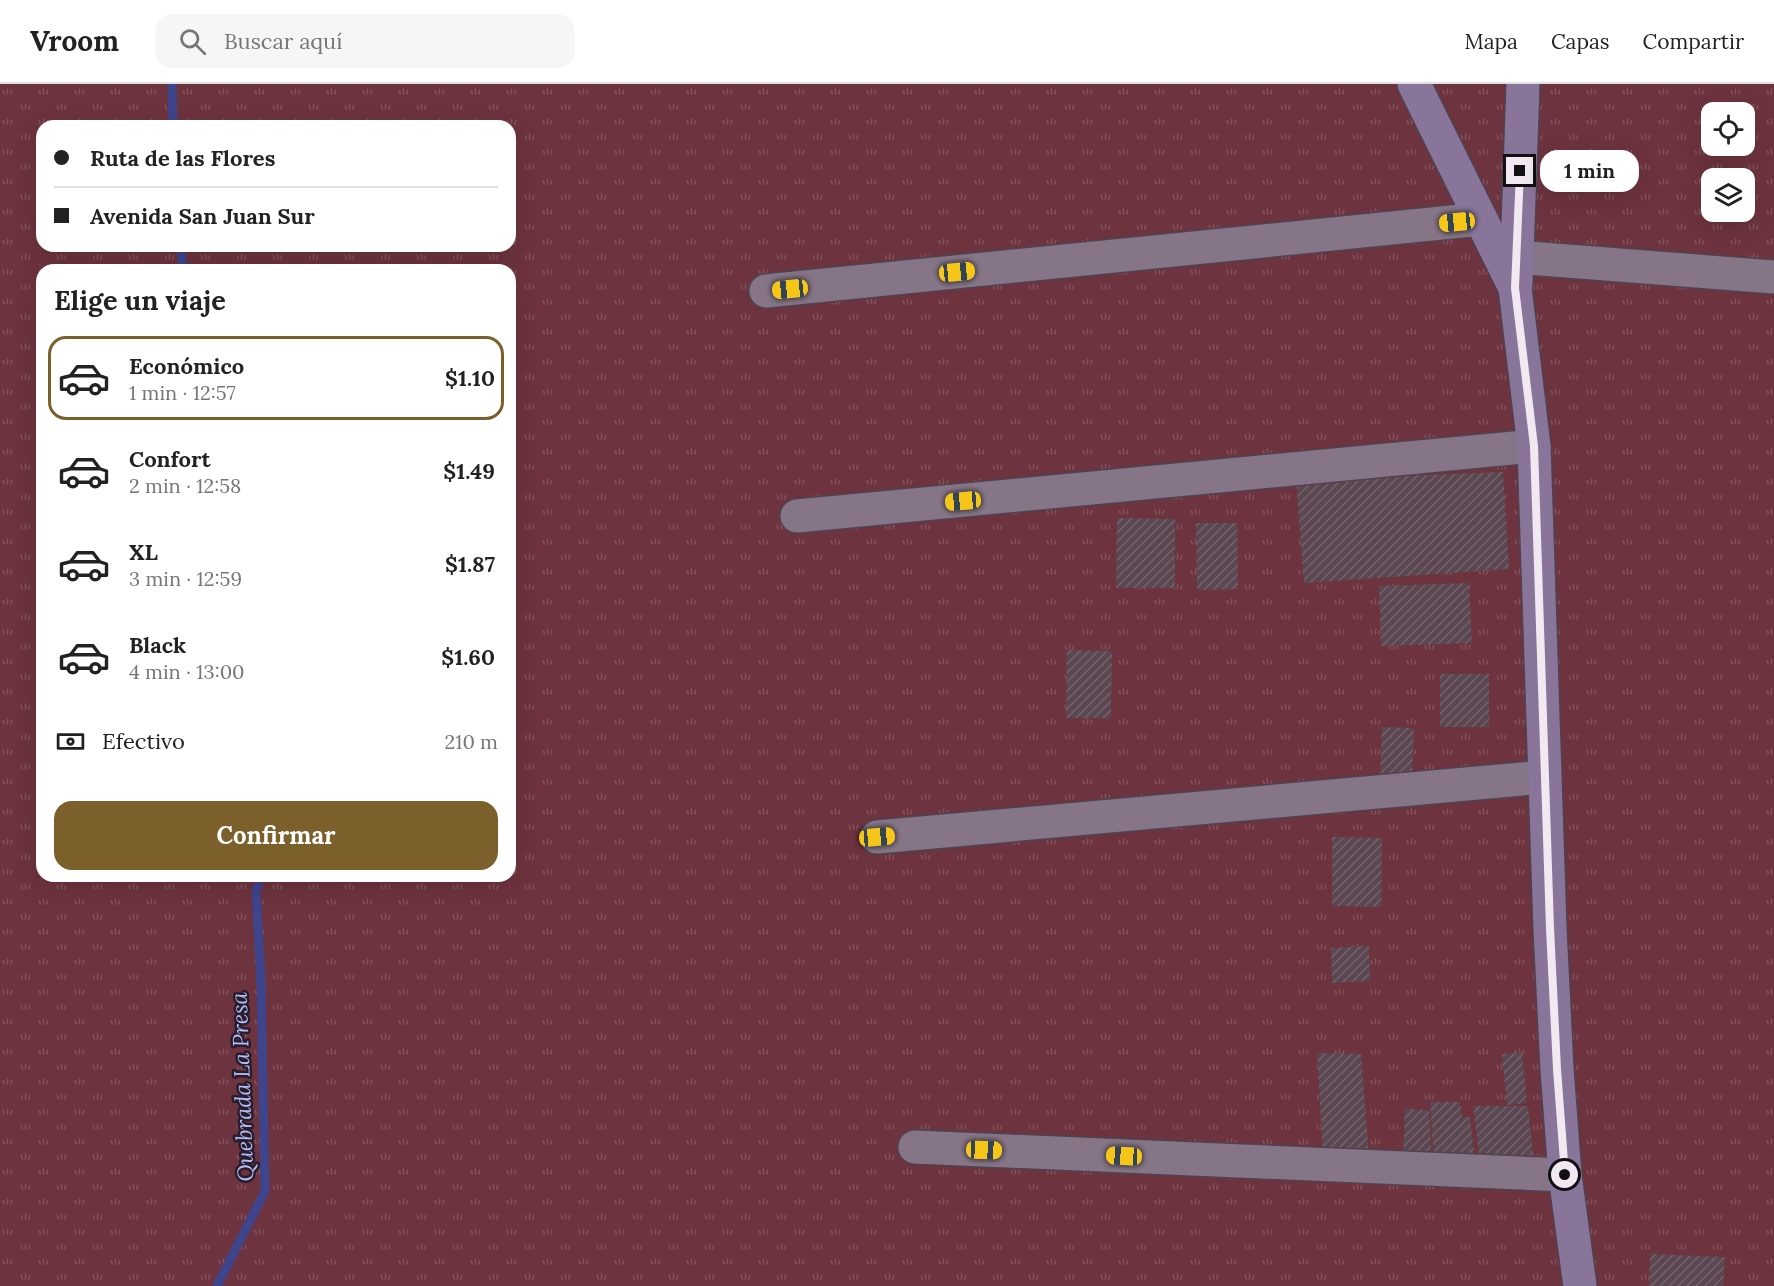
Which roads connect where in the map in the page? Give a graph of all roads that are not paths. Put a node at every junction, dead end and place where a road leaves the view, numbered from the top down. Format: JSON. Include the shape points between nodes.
{"nodes":[{"id":1,"x":1414,"y":84,"type":"edge"},
{"id":2,"x":1523,"y":84,"type":"edge"},
{"id":3,"x":1481,"y":219,"type":"junction"},
{"id":4,"x":1516,"y":273,"type":"junction"},
{"id":5,"x":1774,"y":277,"type":"edge"},
{"id":6,"x":766,"y":291,"type":"dead end"},
{"id":7,"x":1534,"y":446,"type":"junction"},
{"id":8,"x":797,"y":516,"type":"dead end"},
{"id":9,"x":1545,"y":777,"type":"junction"},
{"id":10,"x":877,"y":837,"type":"dead end"},
{"id":11,"x":915,"y":1147,"type":"dead end"},
{"id":12,"x":1565,"y":1175,"type":"junction"},
{"id":13,"x":1580,"y":1286,"type":"edge"}],
"edges":[{"from":1,"to":3,"type":"main road"},
{"from":2,"to":4,"type":"main road"},
{"from":3,"to":4,"type":"main road"},
{"from":3,"to":6,"type":"street"},
{"from":4,"to":5,"type":"street"},
{"from":4,"to":7,"type":"main road"},
{"from":7,"to":8,"type":"street"},
{"from":7,"to":9,"type":"main road"},
{"from":9,"to":10,"type":"street"},
{"from":9,"to":12,"type":"main road"},
{"from":11,"to":12,"type":"street"},
{"from":12,"to":13,"type":"main road"}]}
